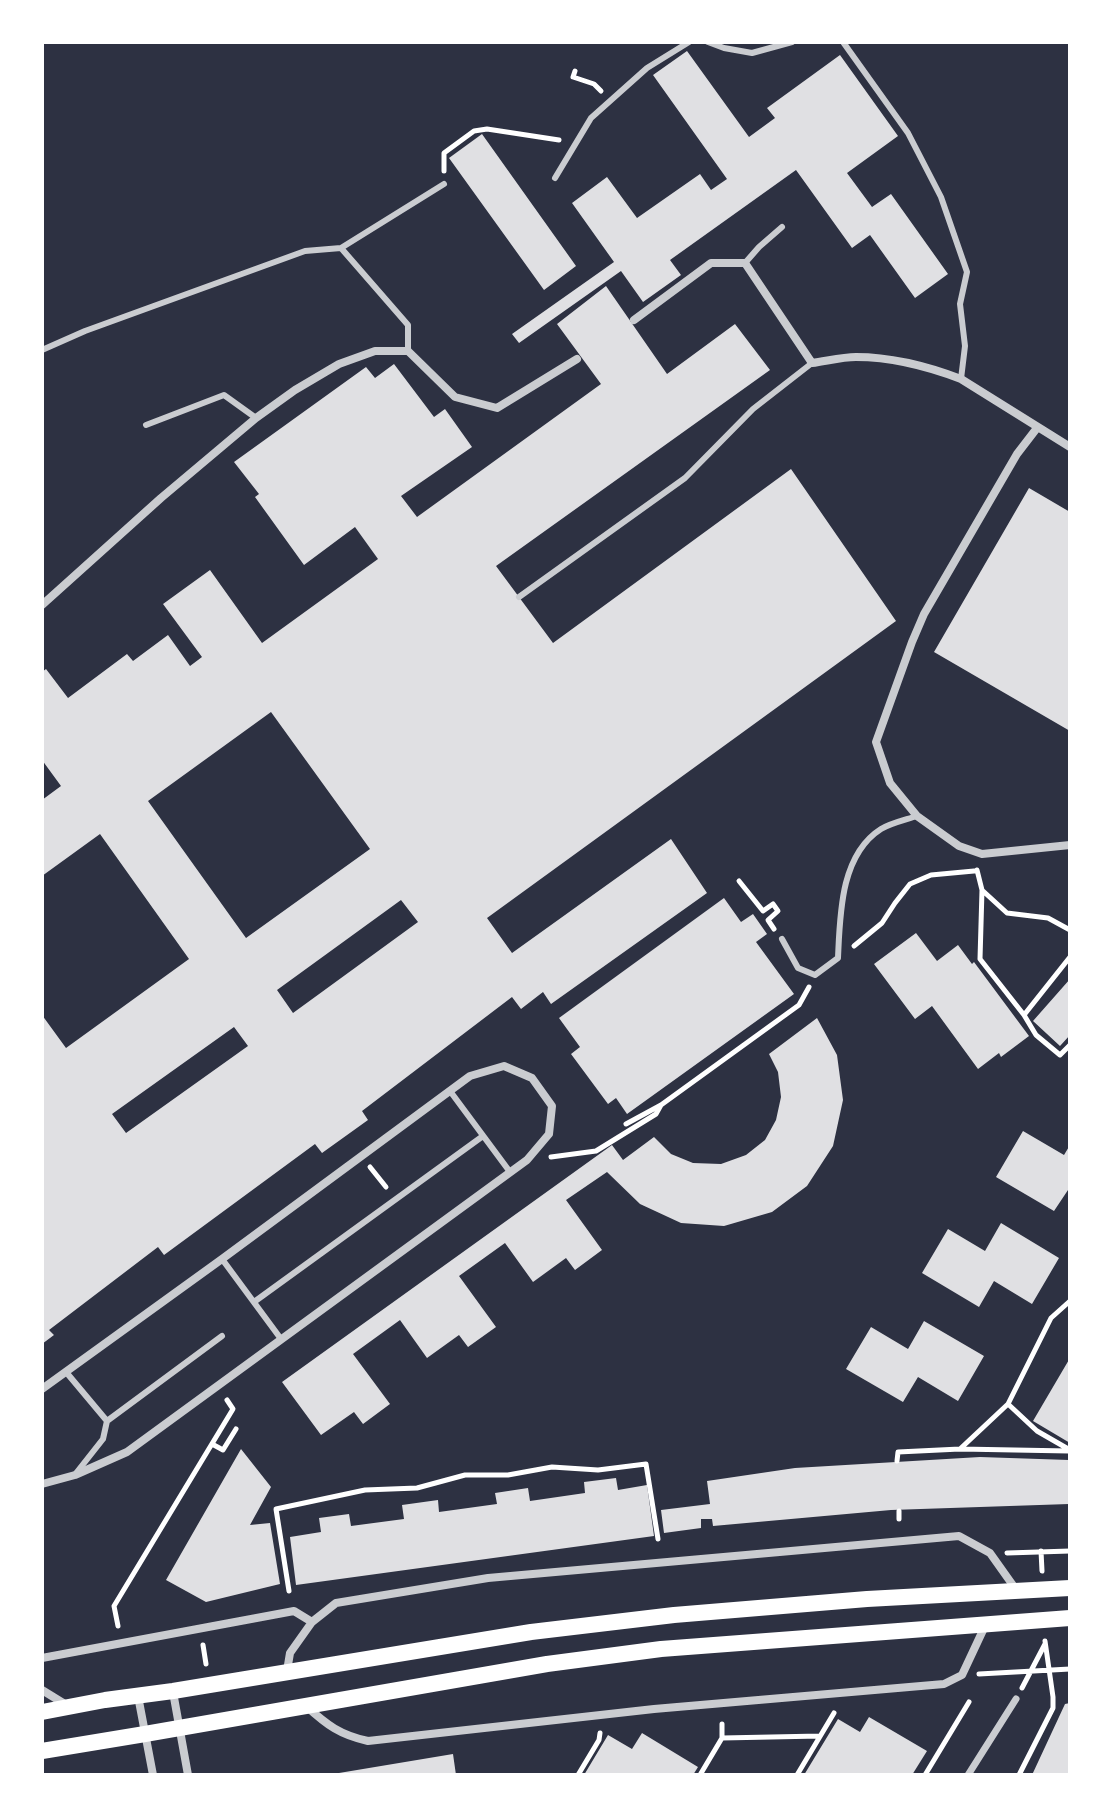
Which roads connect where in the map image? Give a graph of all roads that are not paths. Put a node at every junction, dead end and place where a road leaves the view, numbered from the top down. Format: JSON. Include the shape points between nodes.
{"nodes":[{"id":1,"x":689,"y":42,"type":"edge"},
{"id":2,"x":708,"y":42,"type":"edge"},
{"id":3,"x":792,"y":42,"type":"edge"},
{"id":4,"x":843,"y":42,"type":"edge"},
{"id":5,"x":555,"y":178,"type":"dead end"},
{"id":6,"x":444,"y":184,"type":"road end"},
{"id":7,"x":782,"y":227,"type":"dead end"},
{"id":8,"x":341,"y":248,"type":"junction"},
{"id":9,"x":745,"y":263,"type":"junction"},
{"id":10,"x":634,"y":320,"type":"dead end"},
{"id":11,"x":42,"y":350,"type":"edge"},
{"id":12,"x":408,"y":351,"type":"junction"},
{"id":13,"x":577,"y":359,"type":"dead end"},
{"id":14,"x":812,"y":363,"type":"junction"},
{"id":15,"x":961,"y":379,"type":"junction"},
{"id":16,"x":256,"y":418,"type":"junction"},
{"id":17,"x":146,"y":425,"type":"dead end"},
{"id":18,"x":1037,"y":428,"type":"junction"},
{"id":19,"x":1070,"y":447,"type":"edge"},
{"id":20,"x":519,"y":597,"type":"dead end"},
{"id":21,"x":42,"y":605,"type":"edge"},
{"id":22,"x":917,"y":816,"type":"junction"},
{"id":23,"x":1070,"y":845,"type":"edge"},
{"id":24,"x":782,"y":939,"type":"road end"},
{"id":25,"x":450,"y":1091,"type":"junction"},
{"id":26,"x":483,"y":1136,"type":"junction"},
{"id":27,"x":510,"y":1172,"type":"junction"},
{"id":28,"x":222,"y":1259,"type":"junction"},
{"id":29,"x":254,"y":1302,"type":"junction"},
{"id":30,"x":222,"y":1336,"type":"dead end"},
{"id":31,"x":281,"y":1339,"type":"junction"},
{"id":32,"x":66,"y":1372,"type":"junction"},
{"id":33,"x":42,"y":1389,"type":"edge"},
{"id":34,"x":107,"y":1421,"type":"junction"},
{"id":35,"x":75,"y":1475,"type":"junction"},
{"id":36,"x":42,"y":1484,"type":"edge"},
{"id":37,"x":1070,"y":1588,"type":"edge"},
{"id":38,"x":1017,"y":1592,"type":"junction"},
{"id":39,"x":1070,"y":1618,"type":"edge"},
{"id":40,"x":312,"y":1622,"type":"junction"},
{"id":41,"x":985,"y":1625,"type":"junction"},
{"id":42,"x":42,"y":1658,"type":"edge"},
{"id":43,"x":287,"y":1671,"type":"junction"},
{"id":44,"x":42,"y":1690,"type":"edge"},
{"id":45,"x":173,"y":1691,"type":"junction"},
{"id":46,"x":138,"y":1696,"type":"junction"},
{"id":47,"x":1016,"y":1699,"type":"road end"},
{"id":48,"x":306,"y":1705,"type":"junction"},
{"id":49,"x":69,"y":1707,"type":"junction"},
{"id":50,"x":42,"y":1712,"type":"edge"},
{"id":51,"x":180,"y":1728,"type":"junction"},
{"id":52,"x":145,"y":1734,"type":"junction"},
{"id":53,"x":43,"y":1752,"type":"edge"},
{"id":54,"x":153,"y":1775,"type":"edge"},
{"id":55,"x":188,"y":1775,"type":"edge"},
{"id":56,"x":968,"y":1775,"type":"edge"}],
"edges":[{"from":1,"to":5,"type":"lane","via":[[647,68],[591,118]]},
{"from":2,"to":3,"type":"lane","via":[[752,53]]},
{"from":4,"to":15,"type":"lane","via":[[908,133],[957,242],[967,272],[960,304],[965,346]]},
{"from":6,"to":8,"type":"lane"},
{"from":7,"to":9,"type":"lane"},
{"from":8,"to":11,"type":"lane","via":[[305,251]]},
{"from":8,"to":12,"type":"lane","via":[[408,325]]},
{"from":9,"to":10,"type":"street","via":[[711,263]]},
{"from":9,"to":14,"type":"street"},
{"from":12,"to":13,"type":"street","via":[[455,397],[497,408]]},
{"from":12,"to":16,"type":"street","via":[[375,351],[339,364]]},
{"from":14,"to":15,"type":"street","via":[[890,359]]},
{"from":14,"to":20,"type":"lane","via":[[753,409],[685,478]]},
{"from":15,"to":18,"type":"street"},
{"from":16,"to":17,"type":"lane","via":[[224,395]]},
{"from":16,"to":21,"type":"street"},
{"from":18,"to":19,"type":"street"},
{"from":18,"to":22,"type":"street","via":[[924,614],[876,742],[890,783]]},
{"from":22,"to":23,"type":"street","via":[[959,846],[982,854]]},
{"from":22,"to":24,"type":"lane","via":[[881,829],[864,845],[842,896],[838,958],[815,975],[798,968]]},
{"from":25,"to":26,"type":"lane"},
{"from":25,"to":27,"type":"street","via":[[470,1076],[504,1066],[532,1078],[552,1106],[549,1134]]},
{"from":25,"to":28,"type":"street"},
{"from":26,"to":27,"type":"lane"},
{"from":26,"to":29,"type":"lane"},
{"from":27,"to":31,"type":"street"},
{"from":28,"to":29,"type":"lane"},
{"from":28,"to":32,"type":"street"},
{"from":29,"to":31,"type":"lane"},
{"from":30,"to":34,"type":"lane"},
{"from":31,"to":35,"type":"street","via":[[127,1452]]},
{"from":32,"to":33,"type":"street"},
{"from":32,"to":34,"type":"lane"},
{"from":34,"to":35,"type":"lane","via":[[103,1439]]},
{"from":35,"to":36,"type":"street"},
{"from":37,"to":38,"type":"main road"},
{"from":38,"to":40,"type":"street","via":[[990,1553],[959,1536],[488,1578],[336,1603]]},
{"from":38,"to":43,"type":"main road","via":[[674,1615]]},
{"from":39,"to":41,"type":"main road"},
{"from":40,"to":42,"type":"street","via":[[294,1611]]},
{"from":40,"to":43,"type":"street","via":[[290,1653]]},
{"from":41,"to":48,"type":"main road","via":[[661,1649]]},
{"from":41,"to":48,"type":"street","via":[[962,1675],[944,1684],[368,1741],[327,1725]]},
{"from":43,"to":45,"type":"main road"},
{"from":44,"to":49,"type":"street"},
{"from":45,"to":46,"type":"main road"},
{"from":45,"to":51,"type":"street"},
{"from":46,"to":49,"type":"main road"},
{"from":46,"to":52,"type":"street"},
{"from":47,"to":56,"type":"street"},
{"from":48,"to":51,"type":"main road"},
{"from":49,"to":50,"type":"main road"},
{"from":51,"to":52,"type":"main road"},
{"from":51,"to":55,"type":"street"},
{"from":52,"to":53,"type":"main road"},
{"from":52,"to":54,"type":"street"}]}
